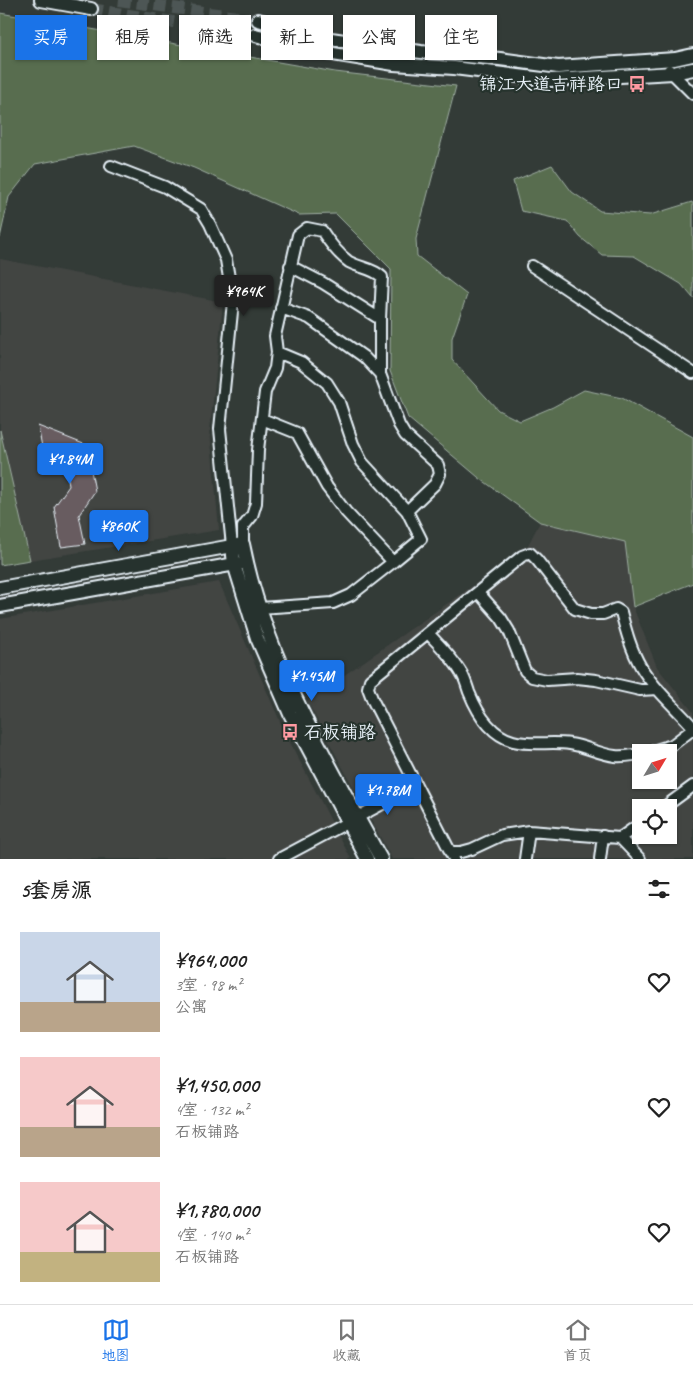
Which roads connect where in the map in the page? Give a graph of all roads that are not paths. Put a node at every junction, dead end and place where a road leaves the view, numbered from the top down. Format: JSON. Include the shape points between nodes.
{"nodes":[{"id":1,"x":41,"y":0,"type":"edge"},
{"id":2,"x":91,"y":9,"type":"tunnel mouth"},
{"id":3,"x":258,"y":20,"type":"tunnel mouth"},
{"id":4,"x":255,"y":35,"type":"tunnel mouth"},
{"id":5,"x":693,"y":55,"type":"edge"},
{"id":6,"x":659,"y":60,"type":"junction"},
{"id":7,"x":693,"y":69,"type":"edge"},
{"id":8,"x":673,"y":74,"type":"junction"},
{"id":9,"x":693,"y":94,"type":"edge"},
{"id":10,"x":111,"y":166,"type":"dead end"},
{"id":11,"x":290,"y":266,"type":"junction"},
{"id":12,"x":532,"y":266,"type":"dead end"},
{"id":13,"x":281,"y":308,"type":"junction"},
{"id":14,"x":380,"y":319,"type":"junction"},
{"id":15,"x":277,"y":352,"type":"junction"},
{"id":16,"x":693,"y":373,"type":"edge"},
{"id":17,"x":380,"y":374,"type":"junction"},
{"id":18,"x":262,"y":419,"type":"junction"},
{"id":19,"x":408,"y":511,"type":"junction"},
{"id":20,"x":238,"y":545,"type":"junction"},
{"id":21,"x":393,"y":562,"type":"junction"},
{"id":22,"x":247,"y":563,"type":"junction"},
{"id":23,"x":234,"y":564,"type":"junction"},
{"id":24,"x":0,"y":588,"type":"edge"},
{"id":25,"x":478,"y":592,"type":"junction"},
{"id":26,"x":0,"y":606,"type":"edge"},
{"id":27,"x":260,"y":608,"type":"junction"},
{"id":28,"x":428,"y":633,"type":"junction"},
{"id":29,"x":658,"y":689,"type":"junction"},
{"id":30,"x":693,"y":728,"type":"edge"},
{"id":31,"x":674,"y":744,"type":"edge"},
{"id":32,"x":632,"y":756,"type":"edge"},
{"id":33,"x":416,"y":786,"type":"junction"},
{"id":34,"x":693,"y":786,"type":"edge"},
{"id":35,"x":675,"y":799,"type":"edge"},
{"id":36,"x":353,"y":821,"type":"junction"},
{"id":37,"x":632,"y":829,"type":"edge"},
{"id":38,"x":529,"y":831,"type":"junction"},
{"id":39,"x":603,"y":836,"type":"junction"},
{"id":40,"x":620,"y":838,"type":"junction"},
{"id":41,"x":452,"y":856,"type":"edge"},
{"id":42,"x":280,"y":859,"type":"edge"},
{"id":43,"x":366,"y":859,"type":"edge"},
{"id":44,"x":380,"y":859,"type":"edge"},
{"id":45,"x":525,"y":859,"type":"edge"},
{"id":46,"x":600,"y":859,"type":"edge"},
{"id":47,"x":640,"y":859,"type":"edge"}],
"edges":[{"from":1,"to":2,"type":"main road"},
{"from":3,"to":6,"type":"main road","via":[[331,38],[558,67]]},
{"from":4,"to":8,"type":"main road","via":[[327,54],[551,80]]},
{"from":5,"to":6,"type":"main road"},
{"from":6,"to":8,"type":"street"},
{"from":7,"to":8,"type":"main road"},
{"from":8,"to":9,"type":"street"},
{"from":10,"to":20,"type":"street","via":[[165,187],[201,209],[226,260],[233,302],[220,429]]},
{"from":11,"to":13,"type":"street"},
{"from":11,"to":14,"type":"street"},
{"from":11,"to":14,"type":"street","via":[[298,235],[307,228],[322,231],[332,246],[350,262],[378,273],[382,278]]},
{"from":12,"to":16,"type":"street"},
{"from":13,"to":15,"type":"street","via":[[275,336]]},
{"from":13,"to":17,"type":"street","via":[[309,318],[364,357]]},
{"from":14,"to":17,"type":"street"},
{"from":15,"to":18,"type":"street","via":[[275,368],[265,392]]},
{"from":15,"to":19,"type":"street","via":[[301,362],[327,383],[339,402],[362,462]]},
{"from":17,"to":19,"type":"street","via":[[399,425],[405,435],[438,465],[440,474],[435,484]]},
{"from":18,"to":20,"type":"street","via":[[256,503]]},
{"from":18,"to":21,"type":"street","via":[[296,433],[327,487]]},
{"from":19,"to":21,"type":"street","via":[[421,539]]},
{"from":20,"to":22,"type":"main road"},
{"from":20,"to":23,"type":"main road"},
{"from":20,"to":24,"type":"main road"},
{"from":21,"to":27,"type":"street","via":[[351,595],[334,603]]},
{"from":22,"to":23,"type":"main road"},
{"from":22,"to":27,"type":"main road"},
{"from":23,"to":26,"type":"main road"},
{"from":23,"to":36,"type":"main road","via":[[257,638],[290,714]]},
{"from":25,"to":28,"type":"street"},
{"from":25,"to":29,"type":"street","via":[[502,618],[524,670],[532,677],[547,680],[577,678],[640,690]]},
{"from":25,"to":29,"type":"street","via":[[530,553],[575,609],[591,614],[603,614],[616,608],[620,612],[641,668]]},
{"from":27,"to":36,"type":"main road","via":[[300,709]]},
{"from":28,"to":32,"type":"street","via":[[452,658],[487,724],[502,736],[535,744],[558,742],[576,745],[612,756]]},
{"from":28,"to":33,"type":"street","via":[[370,680],[368,688]]},
{"from":29,"to":30,"type":"street"},
{"from":30,"to":31,"type":"street"},
{"from":33,"to":36,"type":"street"},
{"from":33,"to":41,"type":"street"},
{"from":34,"to":35,"type":"street"},
{"from":36,"to":42,"type":"street"},
{"from":36,"to":43,"type":"main road"},
{"from":36,"to":44,"type":"main road"},
{"from":37,"to":40,"type":"street"},
{"from":38,"to":39,"type":"street"},
{"from":38,"to":41,"type":"street","via":[[502,835]]},
{"from":38,"to":45,"type":"street"},
{"from":39,"to":40,"type":"street"},
{"from":39,"to":46,"type":"street"},
{"from":40,"to":47,"type":"street"}]}
